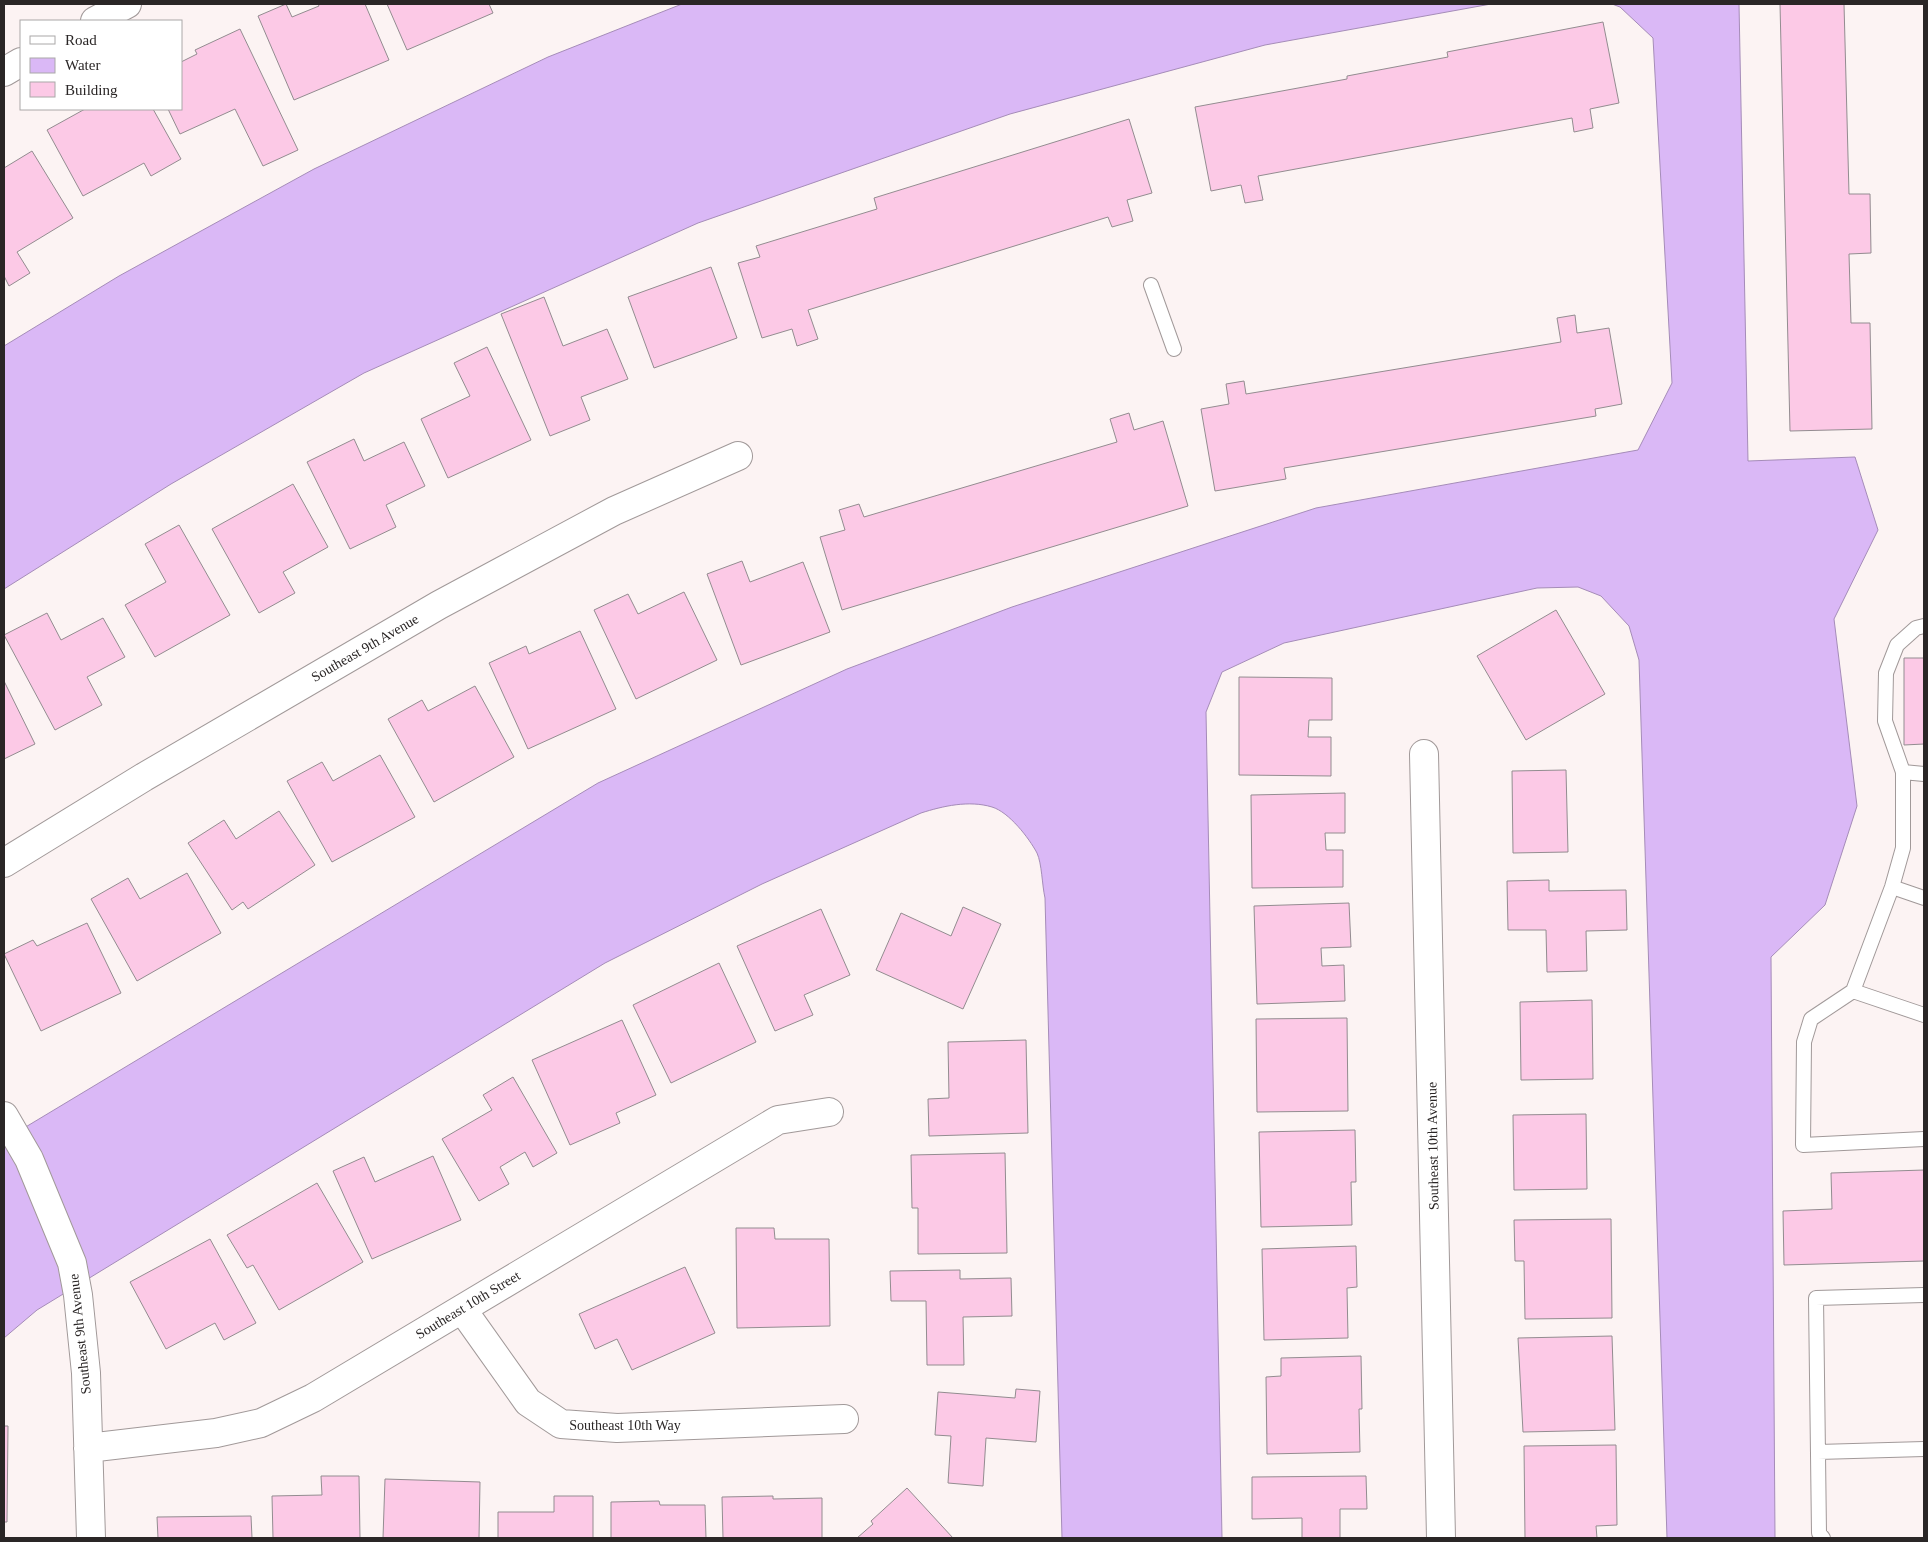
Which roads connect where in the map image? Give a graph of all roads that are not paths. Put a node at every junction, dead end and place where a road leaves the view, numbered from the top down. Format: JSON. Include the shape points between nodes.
{"nodes":[{"id":1,"x":127,"y":4,"type":"edge"},
{"id":2,"x":97,"y":20,"type":"edge"},
{"id":3,"x":20,"y":63,"type":"edge"},
{"id":4,"x":4,"y":72,"type":"edge"},
{"id":5,"x":1151,"y":285,"type":"dead end"},
{"id":6,"x":1174,"y":349,"type":"dead end"},
{"id":7,"x":738,"y":456,"type":"dead end"},
{"id":8,"x":1924,"y":626,"type":"edge"},
{"id":9,"x":1424,"y":754,"type":"dead end"},
{"id":10,"x":1903,"y":772,"type":"junction"},
{"id":11,"x":1924,"y":774,"type":"edge"},
{"id":12,"x":4,"y":863,"type":"edge"},
{"id":13,"x":1892,"y":888,"type":"junction"},
{"id":14,"x":1924,"y":898,"type":"edge"},
{"id":15,"x":1853,"y":991,"type":"junction"},
{"id":16,"x":1924,"y":1015,"type":"edge"},
{"id":17,"x":829,"y":1112,"type":"dead end"},
{"id":18,"x":6,"y":1120,"type":"edge"},
{"id":19,"x":1924,"y":1139,"type":"edge"},
{"id":20,"x":1924,"y":1295,"type":"edge"},
{"id":21,"x":462,"y":1309,"type":"junction"},
{"id":22,"x":844,"y":1419,"type":"dead end"},
{"id":23,"x":88,"y":1448,"type":"junction"},
{"id":24,"x":1924,"y":1449,"type":"edge"},
{"id":25,"x":1818,"y":1452,"type":"junction"},
{"id":26,"x":91,"y":1538,"type":"edge"},
{"id":27,"x":1441,"y":1538,"type":"edge"},
{"id":28,"x":1823,"y":1538,"type":"edge"}],
"edges":[{"from":1,"to":2,"type":"street"},
{"from":3,"to":4,"type":"street"},
{"from":5,"to":6,"type":"lane"},
{"from":7,"to":12,"type":"street","name":"Southeast 9th Avenue","via":[[614,511],[439,604]]},
{"from":8,"to":10,"type":"lane","via":[[1916,628],[1897,644],[1886,673],[1885,721]]},
{"from":9,"to":27,"type":"street","name":"Southeast 10th Avenue"},
{"from":10,"to":11,"type":"lane"},
{"from":10,"to":13,"type":"lane","via":[[1903,848]]},
{"from":13,"to":14,"type":"lane"},
{"from":13,"to":15,"type":"lane"},
{"from":15,"to":16,"type":"lane"},
{"from":15,"to":19,"type":"lane","via":[[1811,1019],[1804,1042],[1803,1145]]},
{"from":17,"to":21,"type":"street","name":"Southeast 10th Street","via":[[778,1120]]},
{"from":18,"to":23,"type":"street","name":"Southeast 9th Avenue","via":[[29,1159],[72,1263],[86,1373]]},
{"from":20,"to":25,"type":"lane","via":[[1816,1298]]},
{"from":21,"to":22,"type":"street","name":"Southeast 10th Way","via":[[528,1402],[561,1424],[618,1428]]},
{"from":21,"to":23,"type":"street","name":"Southeast 10th Street","via":[[313,1398],[261,1423],[216,1433]]},
{"from":23,"to":26,"type":"street","name":"Southeast 9th Avenue"},
{"from":24,"to":25,"type":"lane"},
{"from":25,"to":28,"type":"lane","via":[[1819,1533]]}]}
